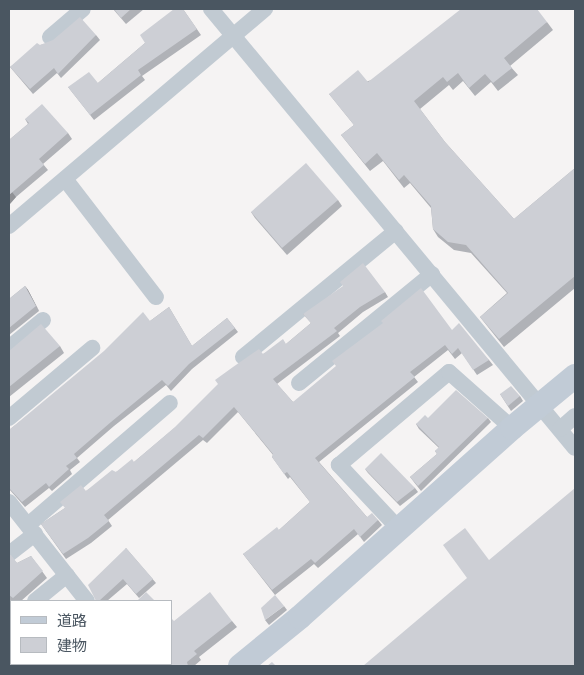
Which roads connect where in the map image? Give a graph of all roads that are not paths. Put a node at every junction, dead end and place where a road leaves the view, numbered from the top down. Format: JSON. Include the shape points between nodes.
{"nodes":[{"id":1,"x":83,"y":9,"type":"edge"},
{"id":2,"x":210,"y":9,"type":"edge"},
{"id":3,"x":265,"y":9,"type":"edge"},
{"id":4,"x":234,"y":36,"type":"junction"},
{"id":5,"x":50,"y":37,"type":"dead end"},
{"id":6,"x":65,"y":178,"type":"junction"},
{"id":7,"x":9,"y":226,"type":"edge"},
{"id":8,"x":396,"y":231,"type":"junction"},
{"id":9,"x":432,"y":274,"type":"junction"},
{"id":10,"x":156,"y":296,"type":"dead end"},
{"id":11,"x":43,"y":320,"type":"dead end"},
{"id":12,"x":9,"y":348,"type":"edge"},
{"id":13,"x":92,"y":348,"type":"dead end"},
{"id":14,"x":243,"y":357,"type":"dead end"},
{"id":15,"x":575,"y":376,"type":"edge"},
{"id":16,"x":299,"y":383,"type":"dead end"},
{"id":17,"x":170,"y":403,"type":"dead end"},
{"id":18,"x":540,"y":405,"type":"junction"},
{"id":19,"x":575,"y":416,"type":"edge"},
{"id":20,"x":9,"y":418,"type":"edge"},
{"id":21,"x":512,"y":428,"type":"junction"},
{"id":22,"x":560,"y":429,"type":"junction"},
{"id":23,"x":575,"y":448,"type":"edge"},
{"id":24,"x":9,"y":502,"type":"edge"},
{"id":25,"x":399,"y":529,"type":"junction"},
{"id":26,"x":31,"y":530,"type":"junction"},
{"id":27,"x":9,"y":554,"type":"edge"},
{"id":28,"x":66,"y":575,"type":"junction"},
{"id":29,"x":36,"y":600,"type":"edge"},
{"id":30,"x":86,"y":600,"type":"edge"},
{"id":31,"x":240,"y":666,"type":"edge"}],
"edges":[{"from":1,"to":5,"type":"street"},
{"from":2,"to":4,"type":"street"},
{"from":3,"to":4,"type":"street"},
{"from":4,"to":6,"type":"street"},
{"from":4,"to":8,"type":"street"},
{"from":6,"to":7,"type":"street"},
{"from":6,"to":10,"type":"street"},
{"from":8,"to":9,"type":"street"},
{"from":8,"to":14,"type":"street"},
{"from":9,"to":16,"type":"street"},
{"from":9,"to":18,"type":"street"},
{"from":11,"to":12,"type":"street"},
{"from":13,"to":20,"type":"street"},
{"from":15,"to":18,"type":"street"},
{"from":17,"to":26,"type":"street"},
{"from":18,"to":21,"type":"street"},
{"from":18,"to":22,"type":"street"},
{"from":19,"to":22,"type":"street"},
{"from":21,"to":25,"type":"street"},
{"from":21,"to":25,"type":"street","via":[[449,372],[339,465]]},
{"from":22,"to":23,"type":"street"},
{"from":24,"to":26,"type":"street"},
{"from":25,"to":31,"type":"street","via":[[300,618]]},
{"from":26,"to":27,"type":"street"},
{"from":26,"to":28,"type":"street"},
{"from":28,"to":29,"type":"street"},
{"from":28,"to":30,"type":"street"}]}
